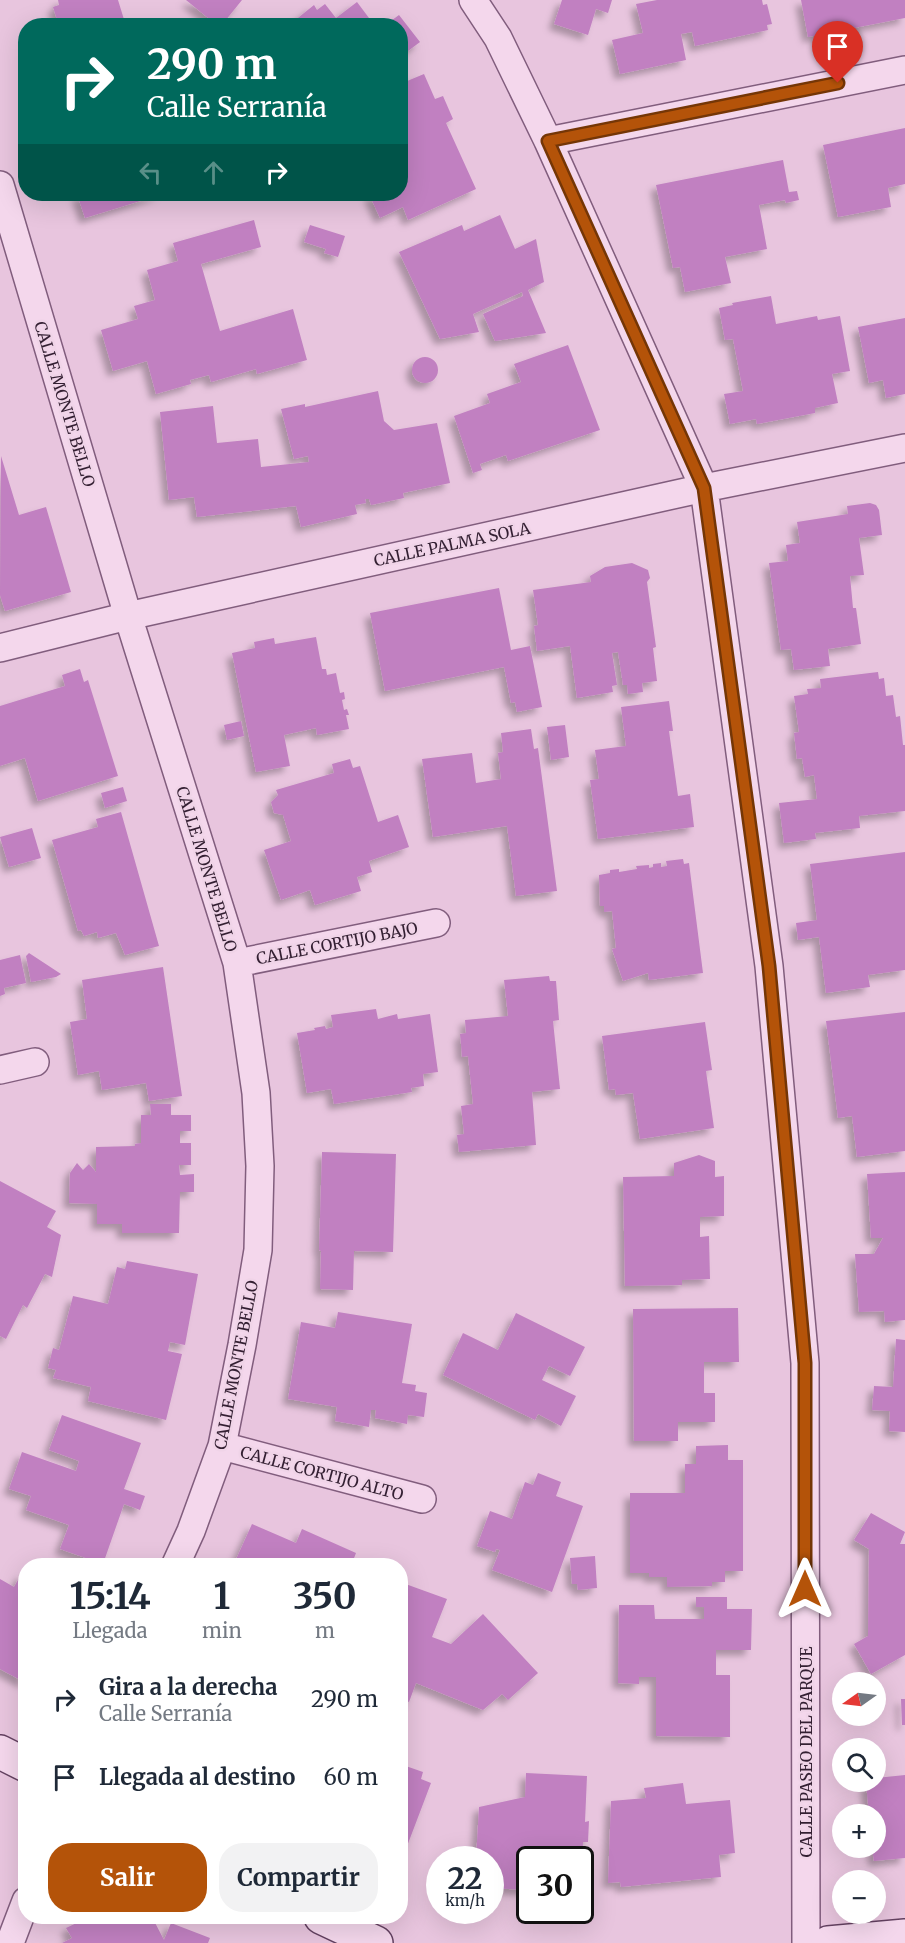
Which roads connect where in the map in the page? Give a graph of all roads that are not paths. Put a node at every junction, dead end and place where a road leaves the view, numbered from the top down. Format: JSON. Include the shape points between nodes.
{"nodes":[{"id":1,"x":473,"y":0,"type":"edge"},
{"id":2,"x":905,"y":70,"type":"edge"},
{"id":3,"x":548,"y":141,"type":"junction"},
{"id":4,"x":0,"y":185,"type":"edge"},
{"id":5,"x":905,"y":448,"type":"edge"},
{"id":6,"x":704,"y":488,"type":"junction"},
{"id":7,"x":128,"y":616,"type":"junction"},
{"id":8,"x":0,"y":648,"type":"edge"},
{"id":9,"x":436,"y":923,"type":"dead end"},
{"id":10,"x":237,"y":963,"type":"junction"},
{"id":11,"x":35,"y":1062,"type":"dead end"},
{"id":12,"x":0,"y":1070,"type":"edge"},
{"id":13,"x":222,"y":1446,"type":"junction"},
{"id":14,"x":423,"y":1499,"type":"dead end"},
{"id":15,"x":179,"y":1558,"type":"edge"},
{"id":16,"x":0,"y":1752,"type":"edge"},
{"id":17,"x":18,"y":1761,"type":"edge"},
{"id":18,"x":18,"y":1922,"type":"edge"},
{"id":19,"x":336,"y":1924,"type":"edge"},
{"id":20,"x":905,"y":1936,"type":"edge"},
{"id":21,"x":10,"y":1943,"type":"edge"},
{"id":22,"x":376,"y":1943,"type":"edge"},
{"id":23,"x":806,"y":1943,"type":"edge"},
{"id":24,"x":828,"y":1943,"type":"edge"}],
"edges":[{"from":1,"to":3,"type":"street","name":"CALLE PASEO DEL PARQUE","via":[[498,38]]},
{"from":2,"to":3,"type":"street"},
{"from":3,"to":6,"type":"street","name":"CALLE PASEO DEL PARQUE"},
{"from":4,"to":7,"type":"street","name":"CALLE MONTE BELLO"},
{"from":5,"to":6,"type":"street","name":"CALLE PALMA SOLA"},
{"from":6,"to":7,"type":"street","name":"CALLE PALMA SOLA"},
{"from":6,"to":23,"type":"street","name":"CALLE PASEO DEL PARQUE","via":[[769,966],[805,1363]]},
{"from":7,"to":8,"type":"street","name":"CALLE PALMA SOLA"},
{"from":7,"to":10,"type":"street","name":"CALLE MONTE BELLO"},
{"from":9,"to":10,"type":"street","name":"CALLE CORTIJO BAJO"},
{"from":10,"to":13,"type":"street","name":"CALLE MONTE BELLO","via":[[256,1093],[259,1226]]},
{"from":11,"to":12,"type":"street"},
{"from":13,"to":14,"type":"street","name":"CALLE CORTIJO ALTO"},
{"from":13,"to":15,"type":"street","name":"CALLE MONTE BELLO"},
{"from":16,"to":17,"type":"street"},
{"from":18,"to":21,"type":"street"},
{"from":19,"to":22,"type":"street"},
{"from":20,"to":24,"type":"street"}]}
